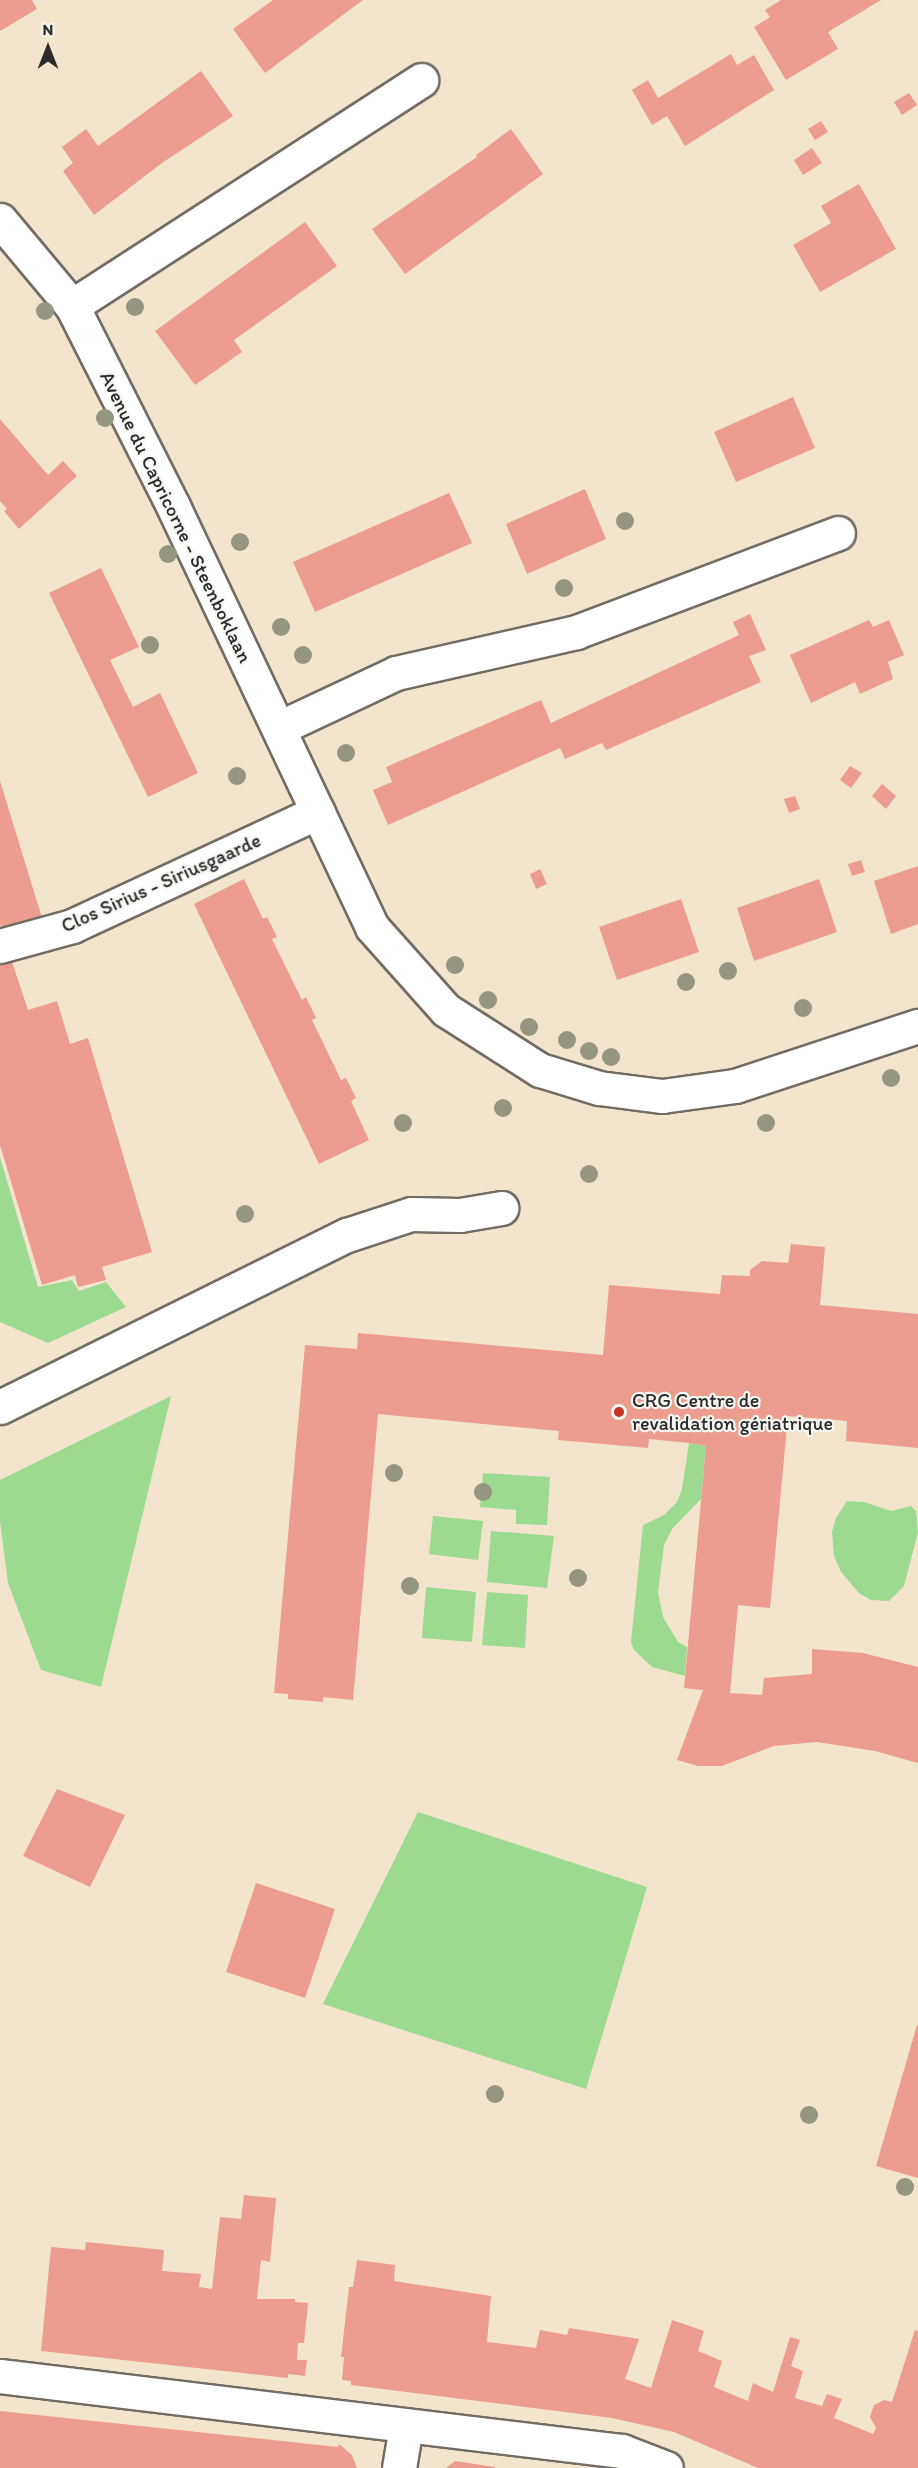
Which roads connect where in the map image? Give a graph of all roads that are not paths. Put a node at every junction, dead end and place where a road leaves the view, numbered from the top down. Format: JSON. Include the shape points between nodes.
{"nodes":[{"id":1,"x":421,"y":80,"type":"dead end"},
{"id":2,"x":0,"y":220,"type":"edge"},
{"id":3,"x":72,"y":306,"type":"junction"},
{"id":4,"x":838,"y":533,"type":"dead end"},
{"id":5,"x":279,"y":728,"type":"junction"},
{"id":6,"x":318,"y":812,"type":"junction"},
{"id":7,"x":0,"y":946,"type":"edge"},
{"id":8,"x":918,"y":1026,"type":"edge"},
{"id":9,"x":501,"y":1208,"type":"dead end"},
{"id":10,"x":0,"y":1407,"type":"edge"},
{"id":11,"x":0,"y":2376,"type":"edge"},
{"id":12,"x":406,"y":2426,"type":"junction"},
{"id":13,"x":399,"y":2468,"type":"edge"},
{"id":14,"x":666,"y":2468,"type":"edge"}],
"edges":[{"from":1,"to":3,"type":"street"},
{"from":2,"to":3,"type":"street","name":"Avenue du Capricorne - Steenboklaan"},
{"from":3,"to":5,"type":"street","name":"Avenue du Capricorne - Steenboklaan","via":[[174,506]]},
{"from":4,"to":5,"type":"street","via":[[576,632],[396,673]]},
{"from":5,"to":6,"type":"street","name":"Avenue du Capricorne - Steenboklaan"},
{"from":6,"to":7,"type":"street","name":"Clos Sirius - Siriusgaarde","via":[[72,926]]},
{"from":6,"to":8,"type":"street","name":"Avenue du Capricorne - Steenboklaan","via":[[372,927],[446,1010],[540,1071],[599,1088],[662,1096],[735,1086]]},
{"from":9,"to":10,"type":"street","via":[[460,1215],[411,1214],[347,1235]]},
{"from":11,"to":12,"type":"street"},
{"from":12,"to":13,"type":"street"},
{"from":12,"to":14,"type":"street","via":[[622,2451]]}]}
